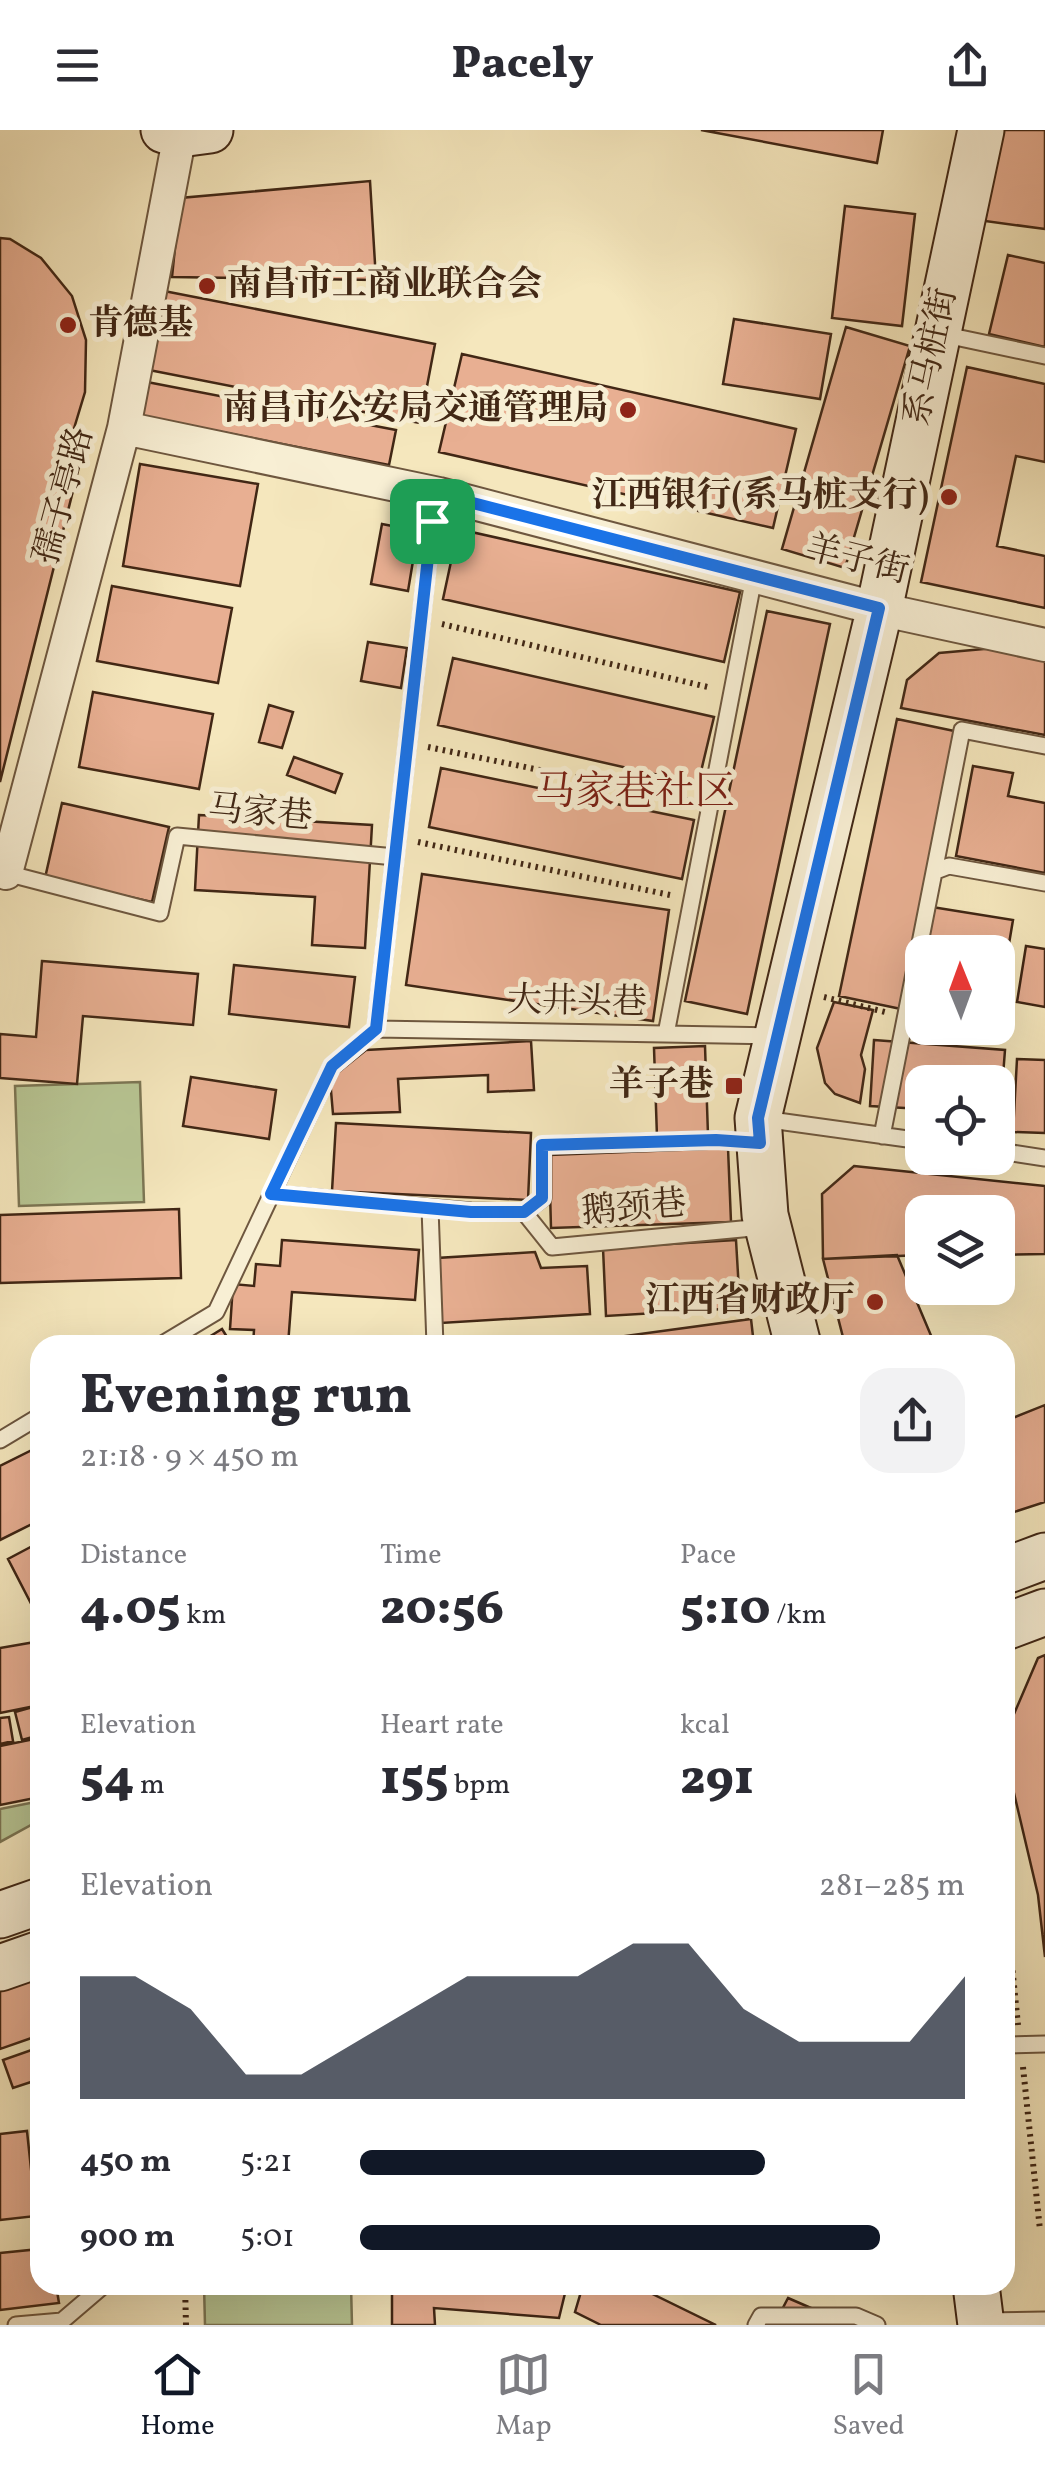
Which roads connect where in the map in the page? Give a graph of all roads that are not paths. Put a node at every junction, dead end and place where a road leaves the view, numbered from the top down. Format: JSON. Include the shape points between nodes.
{"nodes":[{"id":1,"x":981,"y":130,"type":"edge"},
{"id":2,"x":185,"y":131,"type":"edge"},
{"id":3,"x":938,"y":334,"type":"junction"},
{"id":4,"x":1045,"y":356,"type":"edge"},
{"id":5,"x":124,"y":428,"type":"junction"},
{"id":6,"x":438,"y":494,"type":"junction"},
{"id":7,"x":754,"y":576,"type":"junction"},
{"id":8,"x":879,"y":608,"type":"junction"},
{"id":9,"x":1045,"y":645,"type":"edge"},
{"id":10,"x":1045,"y":746,"type":"edge"},
{"id":11,"x":395,"y":857,"type":"junction"},
{"id":12,"x":936,"y":871,"type":"junction"},
{"id":13,"x":3,"y":872,"type":"edge"},
{"id":14,"x":1045,"y":883,"type":"edge"},
{"id":15,"x":376,"y":1029,"type":"junction"},
{"id":16,"x":666,"y":1034,"type":"junction"},
{"id":17,"x":777,"y":1036,"type":"junction"},
{"id":18,"x":759,"y":1131,"type":"junction"},
{"id":19,"x":882,"y":1136,"type":"junction"},
{"id":20,"x":905,"y":1139,"type":"edge"},
{"id":21,"x":1015,"y":1154,"type":"edge"},
{"id":22,"x":1045,"y":1158,"type":"edge"},
{"id":23,"x":271,"y":1194,"type":"junction"},
{"id":24,"x":430,"y":1208,"type":"junction"},
{"id":25,"x":524,"y":1212,"type":"junction"},
{"id":26,"x":767,"y":1226,"type":"junction"},
{"id":27,"x":177,"y":1335,"type":"edge"},
{"id":28,"x":435,"y":1335,"type":"edge"},
{"id":29,"x":795,"y":1335,"type":"edge"},
{"id":30,"x":30,"y":1422,"type":"edge"},
{"id":31,"x":0,"y":1440,"type":"edge"},
{"id":32,"x":1045,"y":1556,"type":"edge"},
{"id":33,"x":1015,"y":1567,"type":"edge"},
{"id":34,"x":1045,"y":1612,"type":"edge"},
{"id":35,"x":1015,"y":1623,"type":"edge"},
{"id":36,"x":30,"y":1904,"type":"edge"},
{"id":37,"x":0,"y":1915,"type":"edge"},
{"id":38,"x":30,"y":1958,"type":"edge"},
{"id":39,"x":0,"y":1968,"type":"edge"},
{"id":40,"x":1045,"y":2044,"type":"edge"},
{"id":41,"x":1015,"y":2045,"type":"edge"},
{"id":42,"x":92,"y":2295,"type":"edge"},
{"id":43,"x":987,"y":2308,"type":"edge"},
{"id":44,"x":1045,"y":2320,"type":"edge"},
{"id":45,"x":16,"y":2325,"type":"edge"},
{"id":46,"x":756,"y":2325,"type":"edge"},
{"id":47,"x":877,"y":2325,"type":"edge"}],
"edges":[{"from":1,"to":3,"type":"main road","name":"系马桩街"},
{"from":2,"to":5,"type":"street","name":"孺子亭路"},
{"from":3,"to":4,"type":"lane"},
{"from":3,"to":8,"type":"main road","name":"系马桩街"},
{"from":5,"to":6,"type":"street","name":"羊子街"},
{"from":5,"to":13,"type":"street","name":"孺子亭路"},
{"from":6,"to":7,"type":"street","name":"羊子街"},
{"from":6,"to":11,"type":"lane"},
{"from":7,"to":8,"type":"street","name":"羊子街"},
{"from":7,"to":16,"type":"lane"},
{"from":8,"to":9,"type":"street","name":"羊子街"},
{"from":8,"to":17,"type":"main road","name":"系马桩街"},
{"from":10,"to":12,"type":"lane","via":[[962,730]]},
{"from":11,"to":13,"type":"lane","name":"马家巷","via":[[178,836],[160,913]]},
{"from":11,"to":15,"type":"lane"},
{"from":12,"to":14,"type":"lane","via":[[949,866]]},
{"from":12,"to":19,"type":"lane"},
{"from":15,"to":16,"type":"lane","name":"大井头巷"},
{"from":15,"to":23,"type":"lane","via":[[332,1066]]},
{"from":16,"to":17,"type":"lane","name":"大井头巷"},
{"from":17,"to":18,"type":"main road","name":"系马桩街"},
{"from":18,"to":19,"type":"lane"},
{"from":18,"to":25,"type":"lane","name":"鹅颈巷","via":[[716,1140],[542,1145],[542,1198]]},
{"from":18,"to":26,"type":"main road","name":"系马桩街"},
{"from":19,"to":20,"type":"lane"},
{"from":21,"to":22,"type":"lane"},
{"from":23,"to":24,"type":"lane"},
{"from":23,"to":27,"type":"lane","via":[[216,1312]]},
{"from":24,"to":25,"type":"lane"},
{"from":24,"to":28,"type":"lane"},
{"from":25,"to":26,"type":"lane","name":"鹅颈巷","via":[[552,1247]]},
{"from":26,"to":29,"type":"main road","name":"系马桩街"},
{"from":30,"to":31,"type":"lane"},
{"from":32,"to":33,"type":"main road"},
{"from":34,"to":35,"type":"main road"},
{"from":36,"to":37,"type":"main road"},
{"from":38,"to":39,"type":"main road"},
{"from":40,"to":41,"type":"lane"},
{"from":42,"to":45,"type":"lane","via":[[62,2321]]},
{"from":43,"to":44,"type":"lane"},
{"from":46,"to":47,"type":"lane","via":[[761,2316],[856,2316]]}]}
